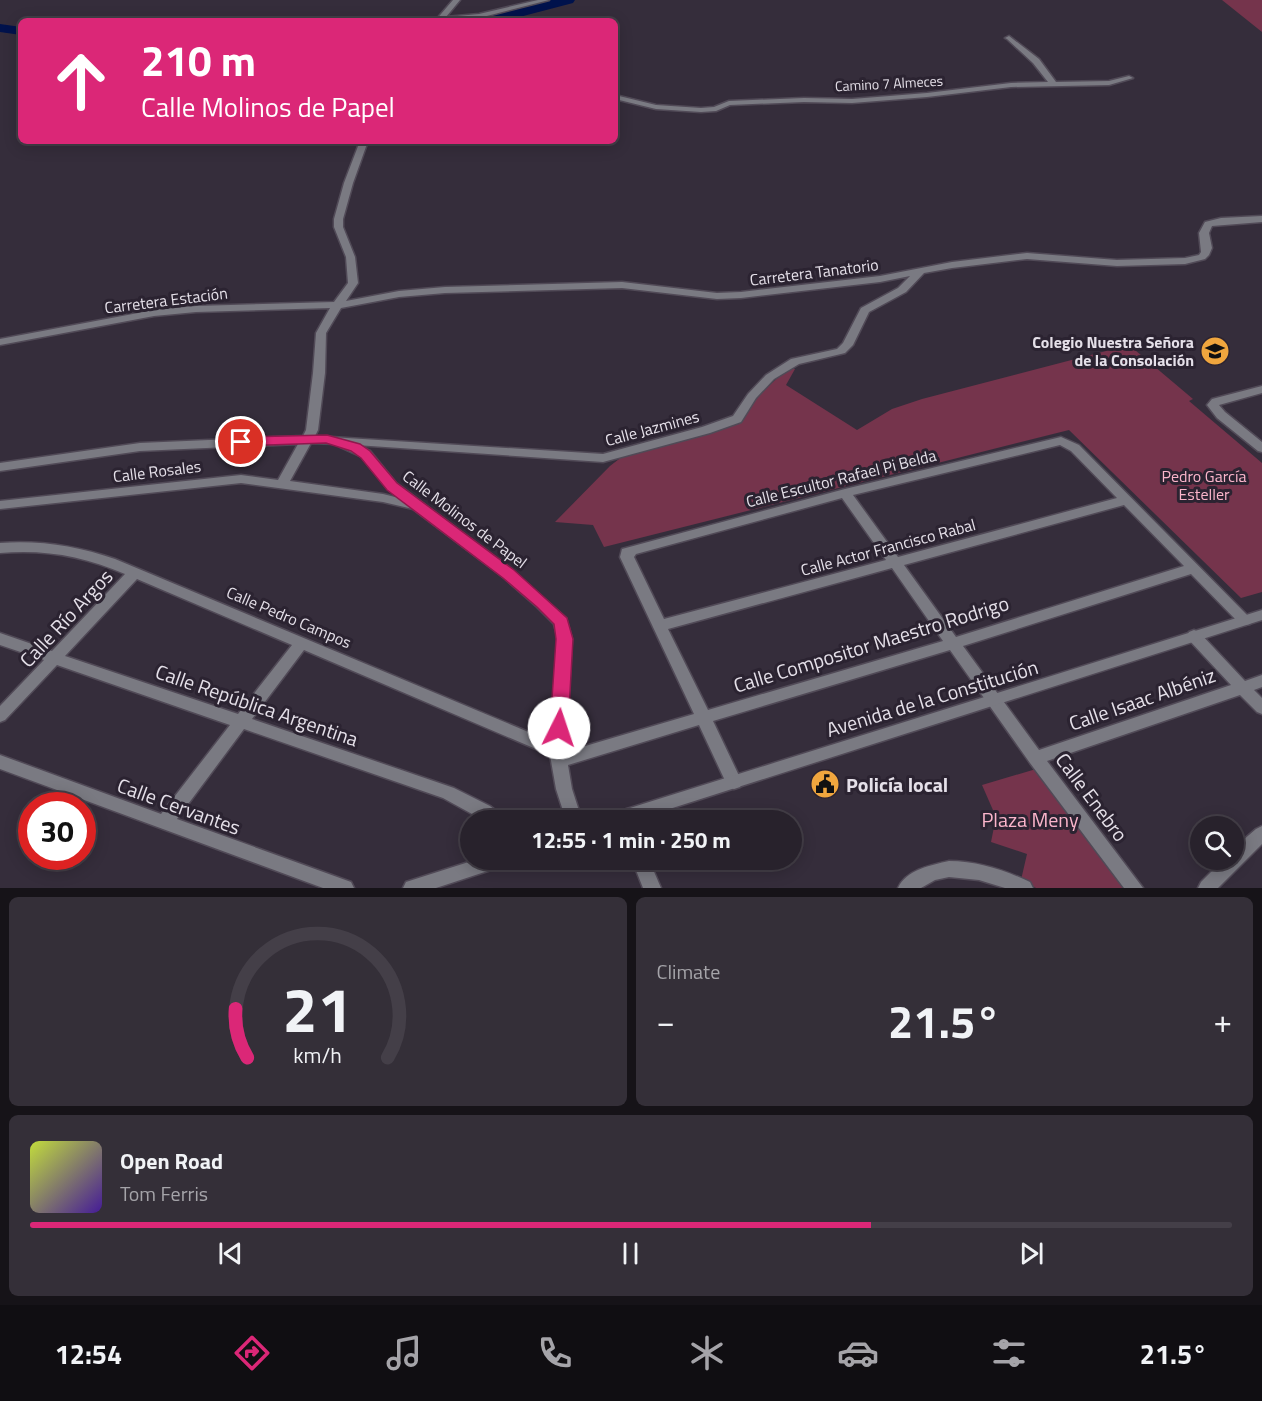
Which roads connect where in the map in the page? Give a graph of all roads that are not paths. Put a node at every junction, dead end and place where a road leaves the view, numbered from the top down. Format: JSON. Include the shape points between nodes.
{"nodes":[{"id":1,"x":457,"y":0,"type":"edge"},
{"id":2,"x":546,"y":0,"type":"edge"},
{"id":3,"x":441,"y":18,"type":"edge"},
{"id":4,"x":459,"y":18,"type":"edge"},
{"id":5,"x":1009,"y":38,"type":"dead end"},
{"id":6,"x":1129,"y":78,"type":"dead end"},
{"id":7,"x":1054,"y":84,"type":"junction"},
{"id":8,"x":618,"y":99,"type":"edge"},
{"id":9,"x":363,"y":144,"type":"edge"},
{"id":10,"x":1262,"y":219,"type":"edge"},
{"id":11,"x":920,"y":272,"type":"junction"},
{"id":12,"x":338,"y":305,"type":"junction"},
{"id":13,"x":0,"y":342,"type":"edge"},
{"id":14,"x":1262,"y":389,"type":"edge"},
{"id":15,"x":309,"y":435,"type":"junction"},
{"id":16,"x":327,"y":439,"type":"junction"},
{"id":17,"x":380,"y":441,"type":"junction"},
{"id":18,"x":1262,"y":448,"type":"edge"},
{"id":19,"x":371,"y":460,"type":"junction"},
{"id":20,"x":0,"y":466,"type":"edge"},
{"id":21,"x":386,"y":482,"type":"junction"},
{"id":22,"x":282,"y":484,"type":"junction"},
{"id":23,"x":845,"y":493,"type":"junction"},
{"id":24,"x":370,"y":496,"type":"junction"},
{"id":25,"x":1125,"y":500,"type":"junction"},
{"id":26,"x":0,"y":505,"type":"edge"},
{"id":27,"x":423,"y":511,"type":"junction"},
{"id":28,"x":0,"y":548,"type":"edge"},
{"id":29,"x":895,"y":563,"type":"junction"},
{"id":30,"x":1194,"y":568,"type":"junction"},
{"id":31,"x":135,"y":572,"type":"junction"},
{"id":32,"x":1262,"y":615,"type":"edge"},
{"id":33,"x":1245,"y":620,"type":"junction"},
{"id":34,"x":659,"y":626,"type":"junction"},
{"id":35,"x":1194,"y":636,"type":"junction"},
{"id":36,"x":0,"y":639,"type":"edge"},
{"id":37,"x":302,"y":642,"type":"junction"},
{"id":38,"x":954,"y":643,"type":"junction"},
{"id":39,"x":54,"y":658,"type":"junction"},
{"id":40,"x":1262,"y":681,"type":"edge"},
{"id":41,"x":1243,"y":687,"type":"junction"},
{"id":42,"x":995,"y":701,"type":"junction"},
{"id":43,"x":1262,"y":708,"type":"edge"},
{"id":44,"x":0,"y":716,"type":"edge"},
{"id":45,"x":705,"y":716,"type":"junction"},
{"id":46,"x":242,"y":722,"type":"junction"},
{"id":47,"x":558,"y":756,"type":"junction"},
{"id":48,"x":1036,"y":758,"type":"junction"},
{"id":49,"x":0,"y":762,"type":"edge"},
{"id":50,"x":734,"y":782,"type":"junction"},
{"id":51,"x":482,"y":810,"type":"edge"},
{"id":52,"x":571,"y":810,"type":"edge"},
{"id":53,"x":648,"y":810,"type":"edge"},
{"id":54,"x":164,"y":823,"type":"junction"},
{"id":55,"x":1262,"y":834,"type":"edge"},
{"id":56,"x":467,"y":870,"type":"edge"},
{"id":57,"x":644,"y":870,"type":"edge"},
{"id":58,"x":319,"y":883,"type":"edge"},
{"id":59,"x":345,"y":888,"type":"edge"},
{"id":60,"x":412,"y":888,"type":"edge"},
{"id":61,"x":652,"y":888,"type":"edge"},
{"id":62,"x":908,"y":888,"type":"edge"},
{"id":63,"x":1024,"y":888,"type":"edge"},
{"id":64,"x":1134,"y":888,"type":"edge"},
{"id":65,"x":1207,"y":888,"type":"edge"}],
"edges":[{"from":1,"to":3,"type":"street"},
{"from":2,"to":4,"type":"street"},
{"from":5,"to":7,"type":"street"},
{"from":6,"to":7,"type":"street","name":"Camino 7 Almeces","via":[[1109,84]]},
{"from":7,"to":8,"type":"street","name":"Camino 7 Almeces","via":[[852,101],[729,103],[701,110],[647,106]]},
{"from":9,"to":12,"type":"street","via":[[340,210],[338,224],[351,259],[353,283]]},
{"from":10,"to":11,"type":"street","name":"Carretera Tanatorio","via":[[1208,224],[1204,232],[1206,253],[1195,260],[1117,263],[1027,256],[952,264]]},
{"from":11,"to":12,"type":"street","name":"Carretera Tanatorio","via":[[741,295],[717,296],[622,285],[490,287],[399,294]]},
{"from":11,"to":17,"type":"street","name":"Calle Jazmines","via":[[902,290],[865,310],[845,349],[795,362],[770,377],[746,404],[741,417],[730,423],[603,458]]},
{"from":12,"to":13,"type":"street","name":"Carretera Estación","via":[[196,309]]},
{"from":12,"to":15,"type":"street","via":[[321,333]]},
{"from":14,"to":18,"type":"street","via":[[1213,405]]},
{"from":15,"to":16,"type":"street","name":"Calle Jazmines"},
{"from":15,"to":20,"type":"street","via":[[140,447]]},
{"from":15,"to":22,"type":"street"},
{"from":16,"to":17,"type":"street","name":"Calle Jazmines"},
{"from":16,"to":19,"type":"street","name":"Calle Molinos de Papel","via":[[355,448]]},
{"from":17,"to":19,"type":"street"},
{"from":19,"to":21,"type":"street","name":"Calle Molinos de Papel"},
{"from":21,"to":24,"type":"street","via":[[386,489]]},
{"from":21,"to":27,"type":"street","name":"Calle Molinos de Papel"},
{"from":22,"to":24,"type":"street","name":"Calle Rosales"},
{"from":22,"to":26,"type":"street","name":"Calle Rosales","via":[[230,480]]},
{"from":23,"to":25,"type":"street","name":"Calle Escultor Rafael Pi Belda","via":[[1059,440],[1075,448]]},
{"from":23,"to":29,"type":"street","name":"Calle Enebro"},
{"from":23,"to":34,"type":"street","name":"Calle Escultor Rafael Pi Belda","via":[[627,552]]},
{"from":24,"to":27,"type":"street","name":"Calle Rosales","via":[[397,500]]},
{"from":25,"to":29,"type":"street","name":"Calle Actor Francisco Rabal"},
{"from":25,"to":30,"type":"street"},
{"from":27,"to":47,"type":"street","name":"Calle Molinos de Papel","via":[[508,574],[561,622],[565,639]]},
{"from":28,"to":31,"type":"street","name":"Calle Pedro Campos","via":[[71,550]]},
{"from":29,"to":34,"type":"street","name":"Calle Actor Francisco Rabal"},
{"from":29,"to":38,"type":"street","name":"Calle Enebro"},
{"from":30,"to":33,"type":"street"},
{"from":30,"to":38,"type":"street","name":"Calle Compositor Maestro Rodrigo"},
{"from":31,"to":37,"type":"street","name":"Calle Pedro Campos"},
{"from":31,"to":39,"type":"street","name":"Calle Río Argos"},
{"from":32,"to":33,"type":"street","name":"Avenida de la Constitución"},
{"from":33,"to":35,"type":"street","name":"Avenida de la Constitución"},
{"from":34,"to":45,"type":"street"},
{"from":35,"to":41,"type":"street"},
{"from":35,"to":42,"type":"street","name":"Avenida de la Constitución"},
{"from":36,"to":39,"type":"street","name":"Calle República Argentina"},
{"from":37,"to":46,"type":"street"},
{"from":37,"to":47,"type":"street","name":"Calle Pedro Campos"},
{"from":38,"to":42,"type":"street","name":"Calle Enebro"},
{"from":38,"to":45,"type":"street","name":"Calle Compositor Maestro Rodrigo"},
{"from":39,"to":44,"type":"street","name":"Calle Río Argos"},
{"from":39,"to":46,"type":"street","name":"Calle República Argentina"},
{"from":40,"to":41,"type":"street","name":"Calle Isaac Albéniz"},
{"from":41,"to":43,"type":"street"},
{"from":41,"to":48,"type":"street","name":"Calle Isaac Albéniz"},
{"from":42,"to":48,"type":"street","name":"Calle Enebro"},
{"from":42,"to":50,"type":"street","name":"Avenida de la Constitución"},
{"from":45,"to":47,"type":"street","name":"Calle Compositor Maestro Rodrigo"},
{"from":45,"to":50,"type":"street"},
{"from":46,"to":51,"type":"street","name":"Calle República Argentina","via":[[448,793]]},
{"from":46,"to":54,"type":"street"},
{"from":47,"to":52,"type":"street","name":"Calle Molinos de Papel"},
{"from":48,"to":64,"type":"street","name":"Calle Enebro"},
{"from":49,"to":54,"type":"street","name":"Calle Cervantes"},
{"from":50,"to":53,"type":"street","name":"Avenida de la Constitución"},
{"from":54,"to":58,"type":"street","name":"Calle Cervantes"},
{"from":55,"to":65,"type":"street"},
{"from":56,"to":60,"type":"street"},
{"from":57,"to":61,"type":"street"},
{"from":58,"to":59,"type":"street","name":"Calle Cervantes"},
{"from":62,"to":63,"type":"street","via":[[928,872],[942,868],[959,868]]}]}
